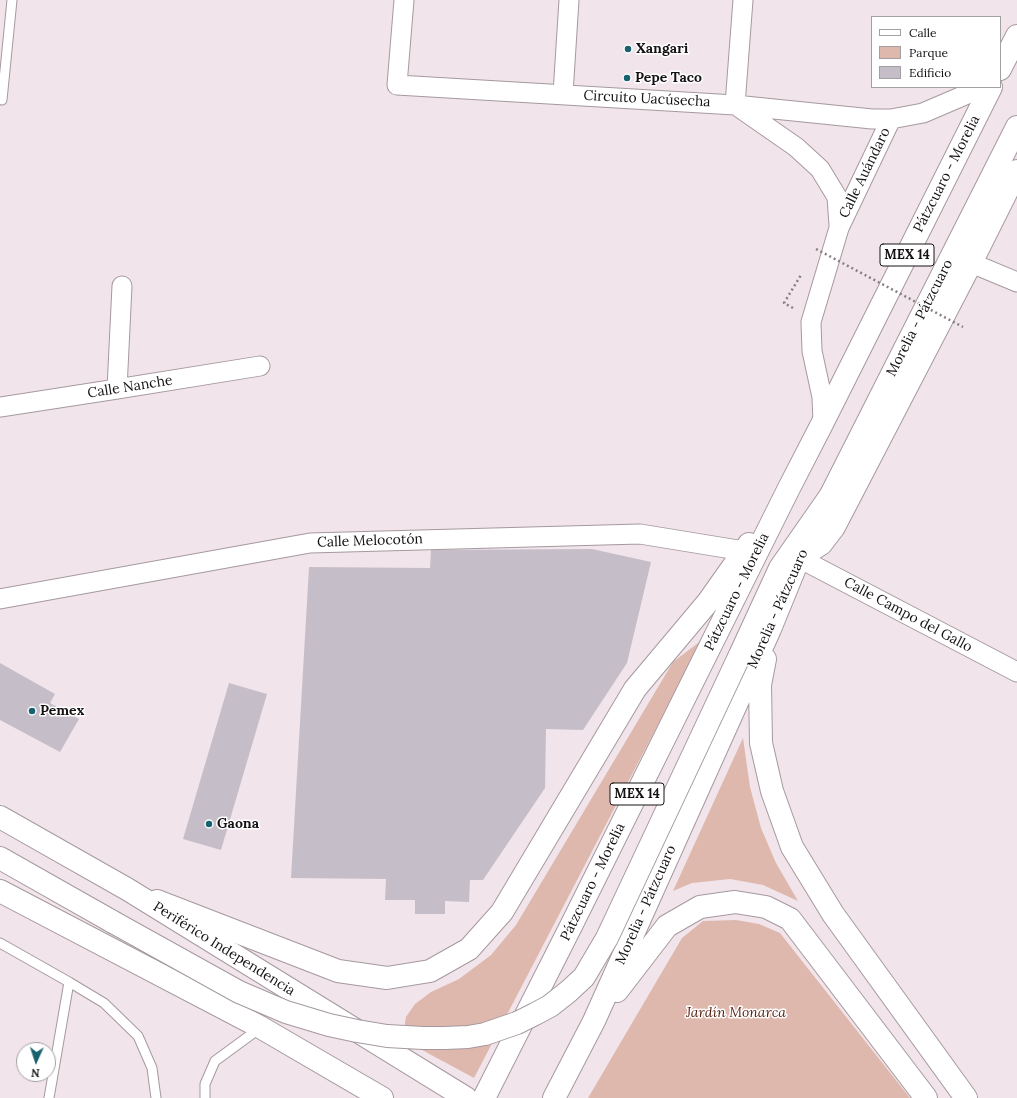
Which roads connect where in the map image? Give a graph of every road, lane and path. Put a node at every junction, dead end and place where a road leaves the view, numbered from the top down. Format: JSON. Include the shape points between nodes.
{"nodes":[{"id":1,"x":12,"y":0,"type":"edge"},
{"id":2,"x":404,"y":0,"type":"edge"},
{"id":3,"x":569,"y":0,"type":"edge"},
{"id":4,"x":743,"y":0,"type":"edge"},
{"id":5,"x":1017,"y":36,"type":"edge"},
{"id":6,"x":1001,"y":67,"type":"edge"},
{"id":7,"x":974,"y":88,"type":"edge"},
{"id":8,"x":990,"y":88,"type":"edge"},
{"id":9,"x":563,"y":94,"type":"junction"},
{"id":10,"x":2,"y":100,"type":"dead end"},
{"id":11,"x":735,"y":105,"type":"junction"},
{"id":12,"x":891,"y":119,"type":"junction"},
{"id":13,"x":1017,"y":127,"type":"edge"},
{"id":14,"x":1017,"y":171,"type":"edge"},
{"id":15,"x":839,"y":228,"type":"junction"},
{"id":16,"x":816,"y":249,"type":"dead end"},
{"id":17,"x":962,"y":259,"type":"junction"},
{"id":18,"x":1017,"y":282,"type":"edge"},
{"id":19,"x":122,"y":286,"type":"dead end"},
{"id":20,"x":962,"y":327,"type":"dead end"},
{"id":21,"x":260,"y":366,"type":"dead end"},
{"id":22,"x":117,"y":389,"type":"junction"},
{"id":23,"x":0,"y":407,"type":"edge"},
{"id":24,"x":823,"y":422,"type":"junction"},
{"id":25,"x":788,"y":490,"type":"junction"},
{"id":26,"x":833,"y":492,"type":"junction"},
{"id":27,"x":744,"y":551,"type":"junction"},
{"id":28,"x":799,"y":558,"type":"junction"},
{"id":29,"x":0,"y":599,"type":"edge"},
{"id":30,"x":770,"y":629,"type":"junction"},
{"id":31,"x":1017,"y":672,"type":"edge"},
{"id":32,"x":0,"y":817,"type":"edge"},
{"id":33,"x":0,"y":858,"type":"edge"},
{"id":34,"x":127,"y":889,"type":"junction"},
{"id":35,"x":0,"y":891,"type":"edge"},
{"id":36,"x":0,"y":943,"type":"edge"},
{"id":37,"x":69,"y":982,"type":"junction"},
{"id":38,"x":594,"y":1021,"type":"junction"},
{"id":39,"x":260,"y":1028,"type":"junction"},
{"id":40,"x":49,"y":1098,"type":"edge"},
{"id":41,"x":156,"y":1098,"type":"edge"},
{"id":42,"x":205,"y":1098,"type":"edge"},
{"id":43,"x":382,"y":1098,"type":"edge"},
{"id":44,"x":466,"y":1098,"type":"edge"},
{"id":45,"x":484,"y":1098,"type":"edge"},
{"id":46,"x":554,"y":1098,"type":"edge"},
{"id":47,"x":926,"y":1098,"type":"edge"},
{"id":48,"x":966,"y":1098,"type":"edge"}],
"edges":[{"from":1,"to":10,"type":"lane"},
{"from":2,"to":9,"type":"street","name":"Circuito Uacúsecha","via":[[397,85]]},
{"from":3,"to":9,"type":"street"},
{"from":4,"to":11,"type":"street"},
{"from":5,"to":6,"type":"main road"},
{"from":7,"to":12,"type":"street","name":"Circuito Uacúsecha","via":[[923,113]]},
{"from":8,"to":24,"type":"main road","name":"Pátzcuaro - Morelia","number":"MEX 14"},
{"from":9,"to":11,"type":"street","name":"Circuito Uacúsecha"},
{"from":11,"to":12,"type":"street","name":"Circuito Uacúsecha"},
{"from":11,"to":15,"type":"street","name":"Calle Auándaro","via":[[796,147],[820,169],[838,197]]},
{"from":12,"to":15,"type":"street","name":"Calle Auándaro"},
{"from":13,"to":17,"type":"main road","name":"Morelia - Pátzcuaro"},
{"from":14,"to":17,"type":"main road"},
{"from":15,"to":24,"type":"street","name":"Calle Auándaro","via":[[811,322],[812,351],[822,397]]},
{"from":16,"to":20,"type":"path","bridge":true},
{"from":17,"to":18,"type":"street"},
{"from":17,"to":26,"type":"main road","name":"Morelia - Pátzcuaro"},
{"from":17,"to":28,"type":"main road","via":[[834,527],[821,544]]},
{"from":19,"to":22,"type":"street"},
{"from":21,"to":22,"type":"street","name":"Calle Nanche"},
{"from":22,"to":23,"type":"street","name":"Calle Nanche"},
{"from":24,"to":25,"type":"main road","name":"Pátzcuaro - Morelia","number":"MEX 14"},
{"from":25,"to":27,"type":"main road"},
{"from":25,"to":45,"type":"main road","name":"Pátzcuaro - Morelia","number":"MEX 14"},
{"from":26,"to":28,"type":"main road","name":"Morelia - Pátzcuaro"},
{"from":26,"to":33,"type":"main road","bridge":true,"via":[[780,568],[607,938],[584,977],[550,1006],[517,1023],[468,1037],[423,1038],[357,1031],[286,1012],[239,992]]},
{"from":27,"to":29,"type":"street","name":"Calle Melocotón","via":[[640,534],[310,543]]},
{"from":27,"to":34,"type":"main road","via":[[708,602],[635,689],[502,912],[469,949],[430,971],[387,978],[338,972]]},
{"from":28,"to":30,"type":"main road","name":"Morelia - Pátzcuaro"},
{"from":28,"to":31,"type":"street","name":"Calle Campo del Gallo"},
{"from":30,"to":38,"type":"main road","name":"Morelia - Pátzcuaro"},
{"from":30,"to":48,"type":"main road","via":[[760,685],[761,743],[772,791],[792,847],[832,914]]},
{"from":32,"to":34,"type":"main road","name":"Periférico Independencia"},
{"from":34,"to":44,"type":"main road","name":"Periférico Independencia"},
{"from":35,"to":39,"type":"main road"},
{"from":36,"to":37,"type":"lane"},
{"from":37,"to":40,"type":"lane"},
{"from":37,"to":41,"type":"lane","via":[[104,1004],[138,1036],[152,1068]]},
{"from":38,"to":46,"type":"main road","name":"Morelia - Pátzcuaro"},
{"from":38,"to":47,"type":"main road","via":[[668,926],[700,907],[735,902],[766,907],[790,919]]},
{"from":39,"to":42,"type":"lane","via":[[215,1061],[205,1084]]},
{"from":39,"to":43,"type":"main road"}]}
